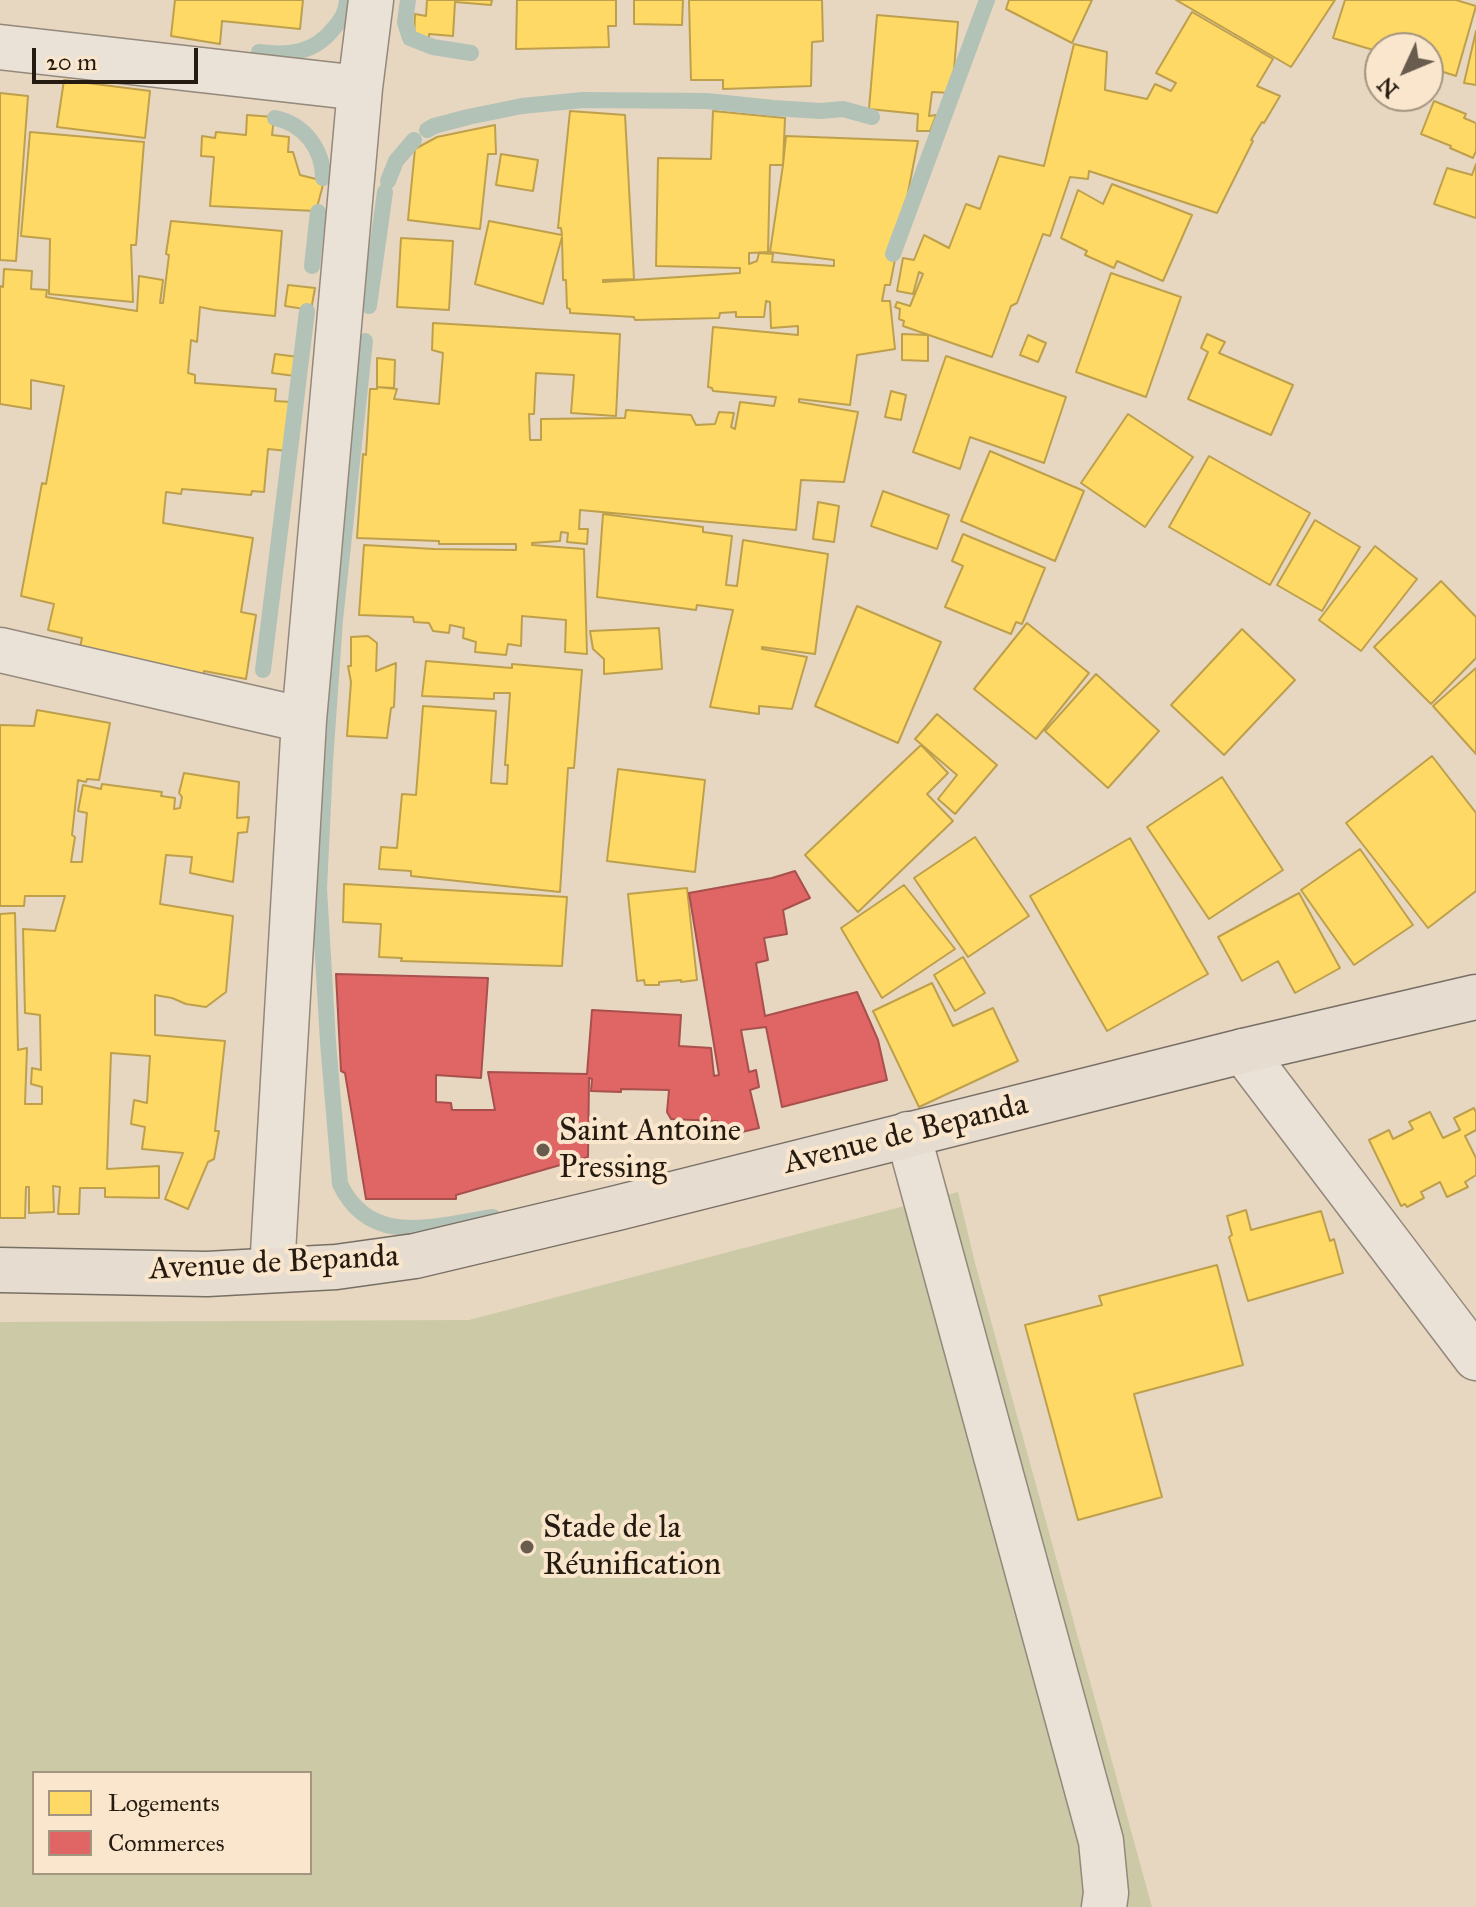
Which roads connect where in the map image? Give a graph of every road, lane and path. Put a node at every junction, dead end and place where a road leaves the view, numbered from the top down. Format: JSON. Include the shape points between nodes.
{"nodes":[{"id":1,"x":371,"y":0,"type":"edge"},
{"id":2,"x":0,"y":47,"type":"edge"},
{"id":3,"x":360,"y":88,"type":"junction"},
{"id":4,"x":0,"y":650,"type":"edge"},
{"id":5,"x":304,"y":720,"type":"junction"},
{"id":6,"x":1476,"y":997,"type":"edge"},
{"id":7,"x":1243,"y":1051,"type":"junction"},
{"id":8,"x":908,"y":1134,"type":"junction"},
{"id":9,"x":0,"y":1270,"type":"edge"},
{"id":10,"x":272,"y":1270,"type":"junction"},
{"id":11,"x":1476,"y":1358,"type":"edge"},
{"id":12,"x":1104,"y":1907,"type":"edge"}],
"edges":[{"from":1,"to":3,"type":"street"},
{"from":2,"to":3,"type":"street"},
{"from":3,"to":5,"type":"street"},
{"from":4,"to":5,"type":"street"},
{"from":5,"to":10,"type":"street"},
{"from":6,"to":7,"type":"main road","name":"Avenue de Bepanda"},
{"from":7,"to":8,"type":"main road","name":"Avenue de Bepanda"},
{"from":7,"to":11,"type":"street"},
{"from":8,"to":10,"type":"main road","name":"Avenue de Bepanda","via":[[415,1256]]},
{"from":8,"to":12,"type":"street","via":[[1101,1841]]},
{"from":9,"to":10,"type":"main road","name":"Avenue de Bepanda"}]}
